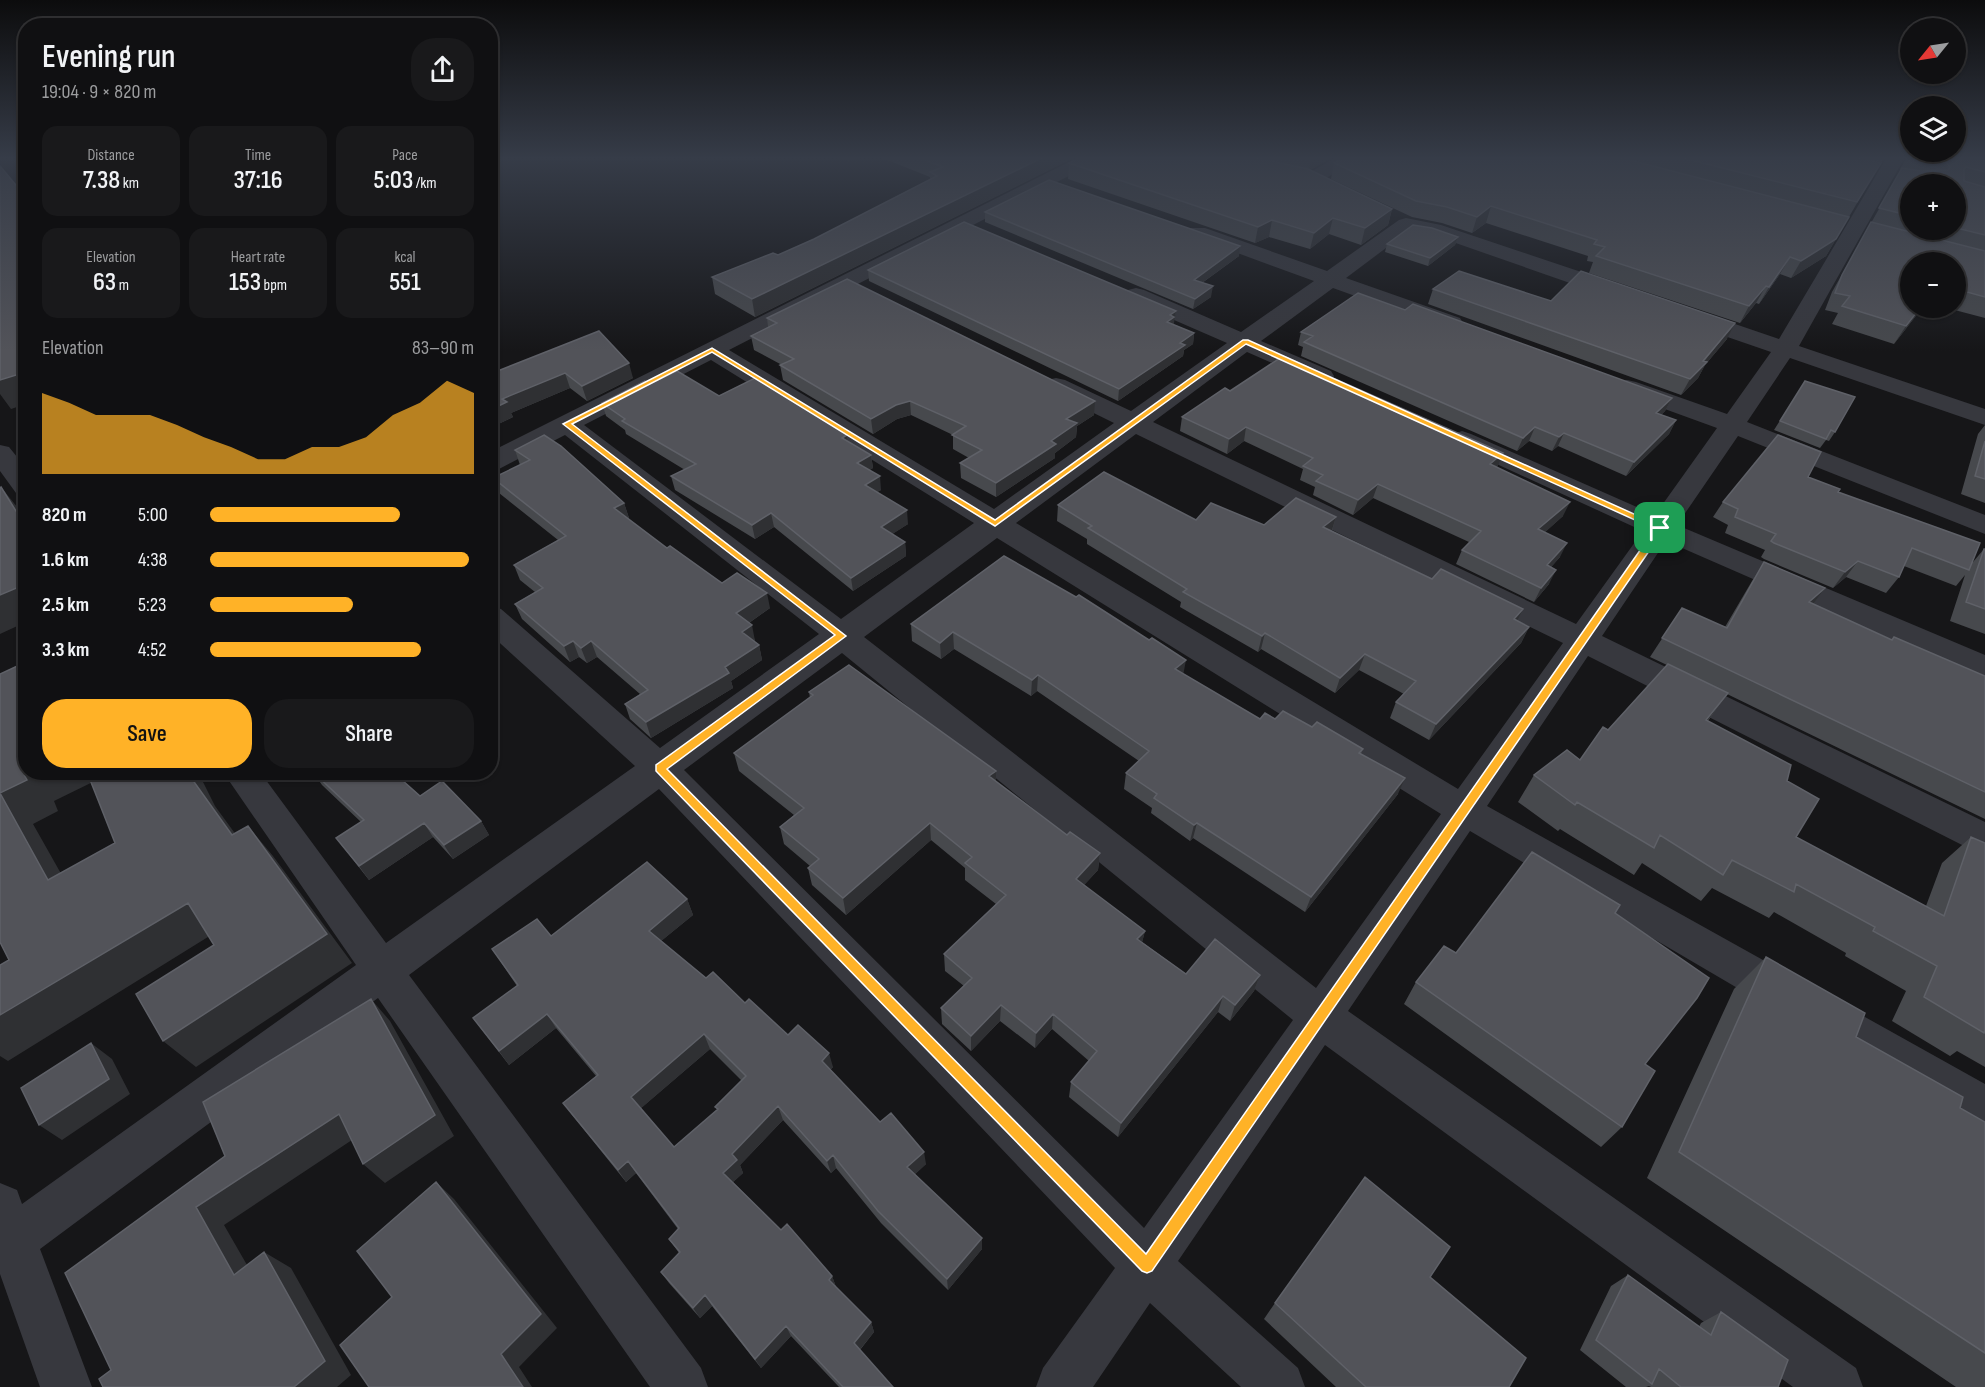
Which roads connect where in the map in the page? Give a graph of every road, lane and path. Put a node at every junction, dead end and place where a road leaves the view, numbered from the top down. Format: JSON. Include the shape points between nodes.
{"nodes":[{"id":1,"x":963,"y":222,"type":"joint"},
{"id":2,"x":1393,"y":222,"type":"edge"},
{"id":3,"x":1406,"y":222,"type":"edge"},
{"id":4,"x":1859,"y":222,"type":"edge"},
{"id":5,"x":1178,"y":225,"type":"edge"},
{"id":6,"x":995,"y":236,"type":"edge"},
{"id":7,"x":1332,"y":279,"type":"junction"},
{"id":8,"x":847,"y":281,"type":"junction"},
{"id":9,"x":1115,"y":286,"type":"edge"},
{"id":10,"x":879,"y":297,"type":"edge"},
{"id":11,"x":1638,"y":299,"type":"edge"},
{"id":12,"x":1672,"y":310,"type":"edge"},
{"id":13,"x":1476,"y":331,"type":"edge"},
{"id":14,"x":1245,"y":342,"type":"junction"},
{"id":15,"x":1785,"y":349,"type":"junction"},
{"id":16,"x":712,"y":350,"type":"junction"},
{"id":17,"x":1027,"y":371,"type":"edge"},
{"id":18,"x":1610,"y":380,"type":"edge"},
{"id":19,"x":1344,"y":386,"type":"edge"},
{"id":20,"x":1985,"y":417,"type":"edge"},
{"id":21,"x":1133,"y":423,"type":"junction"},
{"id":22,"x":567,"y":424,"type":"junction"},
{"id":23,"x":1732,"y":425,"type":"junction"},
{"id":24,"x":1442,"y":430,"type":"edge"},
{"id":25,"x":0,"y":453,"type":"edge"},
{"id":26,"x":498,"y":459,"type":"edge"},
{"id":27,"x":18,"y":477,"type":"edge"},
{"id":28,"x":995,"y":524,"type":"junction"},
{"id":29,"x":1985,"y":525,"type":"edge"},
{"id":30,"x":1660,"y":528,"type":"junction"},
{"id":31,"x":498,"y":623,"type":"edge"},
{"id":32,"x":842,"y":636,"type":"junction"},
{"id":33,"x":1583,"y":640,"type":"junction"},
{"id":34,"x":1985,"y":668,"type":"edge"},
{"id":35,"x":660,"y":768,"type":"junction"},
{"id":36,"x":246,"y":780,"type":"edge"},
{"id":37,"x":1464,"y":810,"type":"junction"},
{"id":38,"x":1985,"y":839,"type":"edge"},
{"id":39,"x":384,"y":970,"type":"junction"},
{"id":40,"x":1320,"y":1016,"type":"junction"},
{"id":41,"x":1985,"y":1108,"type":"edge"},
{"id":42,"x":4,"y":1232,"type":"edge"},
{"id":43,"x":1147,"y":1266,"type":"junction"},
{"id":44,"x":66,"y":1387,"type":"edge"},
{"id":45,"x":682,"y":1387,"type":"edge"},
{"id":46,"x":1062,"y":1387,"type":"edge"},
{"id":47,"x":1279,"y":1387,"type":"edge"},
{"id":48,"x":1837,"y":1387,"type":"edge"}],
"edges":[{"from":1,"to":6,"type":"street"},
{"from":1,"to":8,"type":"street"},
{"from":2,"to":7,"type":"street"},
{"from":3,"to":11,"type":"street"},
{"from":4,"to":15,"type":"street"},
{"from":5,"to":7,"type":"street"},
{"from":7,"to":13,"type":"street"},
{"from":7,"to":14,"type":"street"},
{"from":8,"to":10,"type":"street"},
{"from":8,"to":16,"type":"street"},
{"from":9,"to":14,"type":"street"},
{"from":12,"to":15,"type":"street"},
{"from":14,"to":19,"type":"street"},
{"from":14,"to":21,"type":"street"},
{"from":15,"to":20,"type":"street"},
{"from":15,"to":23,"type":"street"},
{"from":16,"to":22,"type":"street"},
{"from":16,"to":28,"type":"street"},
{"from":17,"to":21,"type":"street"},
{"from":18,"to":23,"type":"street"},
{"from":21,"to":28,"type":"street"},
{"from":21,"to":33,"type":"street"},
{"from":22,"to":26,"type":"street"},
{"from":22,"to":32,"type":"street"},
{"from":23,"to":29,"type":"street"},
{"from":23,"to":30,"type":"street"},
{"from":24,"to":30,"type":"street"},
{"from":25,"to":27,"type":"street"},
{"from":28,"to":32,"type":"street"},
{"from":28,"to":37,"type":"street"},
{"from":30,"to":33,"type":"street"},
{"from":30,"to":34,"type":"street"},
{"from":31,"to":35,"type":"street"},
{"from":32,"to":35,"type":"street"},
{"from":32,"to":40,"type":"street"},
{"from":33,"to":37,"type":"street"},
{"from":33,"to":38,"type":"street"},
{"from":35,"to":39,"type":"street"},
{"from":35,"to":43,"type":"street"},
{"from":36,"to":39,"type":"street"},
{"from":37,"to":40,"type":"street"},
{"from":37,"to":41,"type":"street"},
{"from":39,"to":42,"type":"street"},
{"from":39,"to":45,"type":"street"},
{"from":40,"to":43,"type":"street"},
{"from":40,"to":48,"type":"street"},
{"from":42,"to":44,"type":"street"},
{"from":43,"to":46,"type":"street"},
{"from":43,"to":47,"type":"street"}]}
